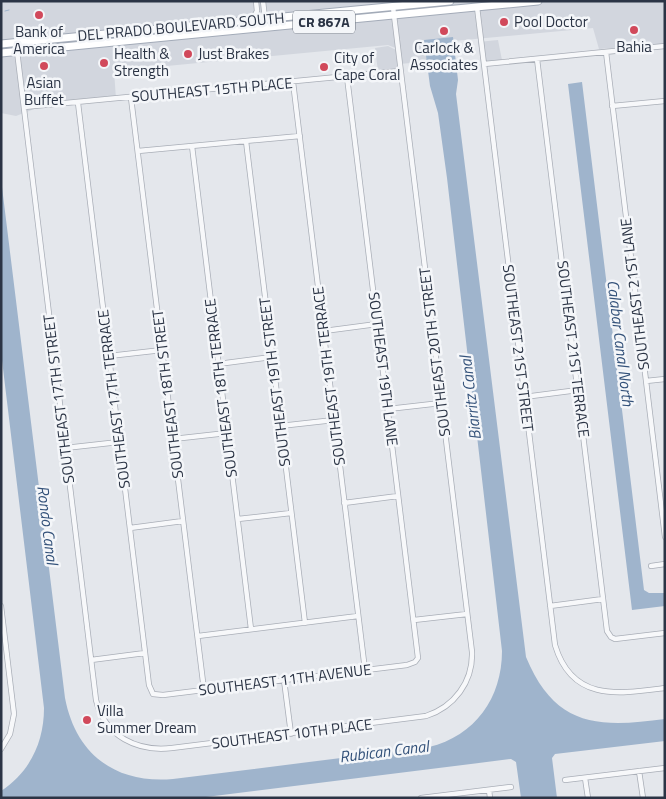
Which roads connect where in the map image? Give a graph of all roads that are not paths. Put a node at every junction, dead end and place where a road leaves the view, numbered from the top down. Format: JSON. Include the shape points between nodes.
{"nodes":[{"id":1,"x":256,"y":1,"type":"edge"},
{"id":2,"x":263,"y":1,"type":"edge"},
{"id":3,"x":450,"y":1,"type":"edge"},
{"id":4,"x":490,"y":1,"type":"edge"},
{"id":5,"x":538,"y":1,"type":"edge"},
{"id":6,"x":393,"y":7,"type":"junction"},
{"id":7,"x":477,"y":7,"type":"junction"},
{"id":8,"x":394,"y":15,"type":"junction"},
{"id":9,"x":265,"y":19,"type":"junction"},
{"id":10,"x":251,"y":20,"type":"junction"},
{"id":11,"x":208,"y":33,"type":"junction"},
{"id":12,"x":67,"y":38,"type":"junction"},
{"id":13,"x":16,"y":43,"type":"junction"},
{"id":14,"x":1,"y":44,"type":"edge"},
{"id":15,"x":665,"y":46,"type":"edge"},
{"id":16,"x":1,"y":49,"type":"edge"},
{"id":17,"x":18,"y":51,"type":"junction"},
{"id":18,"x":606,"y":52,"type":"junction"},
{"id":19,"x":1,"y":53,"type":"edge"},
{"id":20,"x":537,"y":59,"type":"junction"},
{"id":21,"x":484,"y":64,"type":"junction"},
{"id":22,"x":400,"y":71,"type":"junction"},
{"id":23,"x":347,"y":77,"type":"junction"},
{"id":24,"x":293,"y":82,"type":"junction"},
{"id":25,"x":131,"y":98,"type":"junction"},
{"id":26,"x":665,"y":101,"type":"edge"},
{"id":27,"x":78,"y":103,"type":"junction"},
{"id":28,"x":612,"y":106,"type":"junction"},
{"id":29,"x":24,"y":107,"type":"junction"},
{"id":30,"x":300,"y":136,"type":"junction"},
{"id":31,"x":246,"y":141,"type":"junction"},
{"id":32,"x":192,"y":146,"type":"junction"},
{"id":33,"x":138,"y":151,"type":"junction"},
{"id":34,"x":377,"y":324,"type":"junction"},
{"id":35,"x":324,"y":331,"type":"junction"},
{"id":36,"x":162,"y":350,"type":"junction"},
{"id":37,"x":109,"y":356,"type":"junction"},
{"id":38,"x":272,"y":357,"type":"junction"},
{"id":39,"x":218,"y":364,"type":"junction"},
{"id":40,"x":665,"y":379,"type":"edge"},
{"id":41,"x":646,"y":381,"type":"junction"},
{"id":42,"x":578,"y":390,"type":"junction"},
{"id":43,"x":524,"y":396,"type":"junction"},
{"id":44,"x":441,"y":403,"type":"junction"},
{"id":45,"x":388,"y":409,"type":"junction"},
{"id":46,"x":334,"y":420,"type":"junction"},
{"id":47,"x":280,"y":426,"type":"junction"},
{"id":48,"x":227,"y":433,"type":"junction"},
{"id":49,"x":173,"y":439,"type":"junction"},
{"id":50,"x":119,"y":442,"type":"junction"},
{"id":51,"x":65,"y":448,"type":"junction"},
{"id":52,"x":398,"y":496,"type":"junction"},
{"id":53,"x":344,"y":503,"type":"junction"},
{"id":54,"x":291,"y":512,"type":"junction"},
{"id":55,"x":238,"y":519,"type":"junction"},
{"id":56,"x":183,"y":521,"type":"junction"},
{"id":57,"x":130,"y":528,"type":"junction"},
{"id":58,"x":665,"y":537,"type":"edge"},
{"id":59,"x":665,"y":564,"type":"edge"},
{"id":60,"x":651,"y":566,"type":"dead end"},
{"id":61,"x":603,"y":599,"type":"junction"},
{"id":62,"x":1,"y":606,"type":"edge"},
{"id":63,"x":550,"y":606,"type":"junction"},
{"id":64,"x":467,"y":614,"type":"junction"},
{"id":65,"x":358,"y":616,"type":"junction"},
{"id":66,"x":414,"y":620,"type":"junction"},
{"id":67,"x":305,"y":623,"type":"junction"},
{"id":68,"x":251,"y":629,"type":"junction"},
{"id":69,"x":665,"y":633,"type":"edge"},
{"id":70,"x":198,"y":636,"type":"junction"},
{"id":71,"x":145,"y":653,"type":"junction"},
{"id":72,"x":91,"y":660,"type":"junction"},
{"id":73,"x":416,"y":661,"type":"joint"},
{"id":74,"x":365,"y":670,"type":"junction"},
{"id":75,"x":9,"y":671,"type":"junction"},
{"id":76,"x":1,"y":672,"type":"edge"},
{"id":77,"x":284,"y":680,"type":"junction"},
{"id":78,"x":665,"y":688,"type":"edge"},
{"id":79,"x":204,"y":690,"type":"junction"},
{"id":80,"x":154,"y":694,"type":"joint"},
{"id":81,"x":458,"y":695,"type":"joint"},
{"id":82,"x":291,"y":734,"type":"junction"},
{"id":83,"x":122,"y":738,"type":"joint"},
{"id":84,"x":2,"y":748,"type":"edge"},
{"id":85,"x":665,"y":768,"type":"edge"},
{"id":86,"x":639,"y":771,"type":"junction"},
{"id":87,"x":585,"y":778,"type":"junction"},
{"id":88,"x":565,"y":780,"type":"dead end"},
{"id":89,"x":511,"y":787,"type":"dead end"},
{"id":90,"x":489,"y":790,"type":"junction"},
{"id":91,"x":435,"y":797,"type":"edge"},
{"id":92,"x":421,"y":798,"type":"edge"},
{"id":93,"x":490,"y":798,"type":"edge"},
{"id":94,"x":588,"y":798,"type":"edge"},
{"id":95,"x":643,"y":798,"type":"edge"}],
"edges":[{"from":1,"to":10,"type":"street","via":[[257,14]]},
{"from":2,"to":9,"type":"street"},
{"from":3,"to":6,"type":"main road","name":"DEL PRADO BOULEVARD SOUTH","number":"CR 867A"},
{"from":4,"to":7,"type":"main road"},
{"from":5,"to":7,"type":"main road","name":"DEL PRADO BOULEVARD SOUTH","number":"CR 867A"},
{"from":6,"to":8,"type":"street","name":"SOUTHEAST 20TH STREET"},
{"from":6,"to":9,"type":"main road","name":"DEL PRADO BOULEVARD SOUTH","number":"CR 867A"},
{"from":7,"to":8,"type":"main road","name":"DEL PRADO BOULEVARD SOUTH","number":"CR 867A"},
{"from":7,"to":21,"type":"street","name":"SOUTHEAST 21ST STREET"},
{"from":8,"to":11,"type":"main road","name":"DEL PRADO BOULEVARD SOUTH","number":"CR 867A"},
{"from":8,"to":22,"type":"street","name":"SOUTHEAST 20TH STREET"},
{"from":9,"to":10,"type":"main road","name":"DEL PRADO BOULEVARD SOUTH","number":"CR 867A"},
{"from":9,"to":11,"type":"main road","via":[[258,24]]},
{"from":10,"to":12,"type":"main road","name":"DEL PRADO BOULEVARD SOUTH","number":"CR 867A"},
{"from":11,"to":17,"type":"main road","name":"DEL PRADO BOULEVARD SOUTH","number":"CR 867A"},
{"from":12,"to":13,"type":"main road","name":"DEL PRADO BOULEVARD SOUTH","number":"CR 867A"},
{"from":12,"to":17,"type":"main road","via":[[25,46]]},
{"from":13,"to":14,"type":"main road","name":"DEL PRADO BOULEVARD SOUTH","number":"CR 867A"},
{"from":13,"to":16,"type":"main road"},
{"from":15,"to":18,"type":"street"},
{"from":17,"to":19,"type":"main road","name":"DEL PRADO BOULEVARD SOUTH","number":"CR 867A"},
{"from":17,"to":29,"type":"street","name":"SOUTHEAST 17TH STREET"},
{"from":18,"to":20,"type":"street"},
{"from":18,"to":28,"type":"street","name":"SOUTHEAST 21ST LANE"},
{"from":20,"to":21,"type":"street"},
{"from":20,"to":42,"type":"street","name":"SOUTHEAST 21ST TERRACE"},
{"from":21,"to":43,"type":"street","name":"SOUTHEAST 21ST STREET"},
{"from":22,"to":23,"type":"street","name":"SOUTHEAST 15TH PLACE"},
{"from":22,"to":44,"type":"street","name":"SOUTHEAST 20TH STREET"},
{"from":23,"to":24,"type":"street","name":"SOUTHEAST 15TH PLACE"},
{"from":23,"to":34,"type":"street","name":"SOUTHEAST 19TH LANE"},
{"from":24,"to":25,"type":"street","name":"SOUTHEAST 15TH PLACE"},
{"from":24,"to":30,"type":"street","name":"SOUTHEAST 19TH TERRACE"},
{"from":25,"to":27,"type":"street","name":"SOUTHEAST 15TH PLACE"},
{"from":25,"to":33,"type":"street","name":"SOUTHEAST 18TH STREET"},
{"from":26,"to":28,"type":"street"},
{"from":27,"to":29,"type":"street","name":"SOUTHEAST 15TH PLACE"},
{"from":27,"to":37,"type":"street","name":"SOUTHEAST 17TH TERRACE"},
{"from":28,"to":41,"type":"street","name":"SOUTHEAST 21ST LANE"},
{"from":29,"to":51,"type":"street","name":"SOUTHEAST 17TH STREET"},
{"from":30,"to":31,"type":"street"},
{"from":30,"to":35,"type":"street","name":"SOUTHEAST 19TH TERRACE"},
{"from":31,"to":32,"type":"street"},
{"from":31,"to":38,"type":"street","name":"SOUTHEAST 19TH STREET"},
{"from":32,"to":33,"type":"street"},
{"from":32,"to":39,"type":"street","name":"SOUTHEAST 18TH TERRACE"},
{"from":33,"to":36,"type":"street","name":"SOUTHEAST 18TH STREET"},
{"from":34,"to":35,"type":"street"},
{"from":34,"to":45,"type":"street","name":"SOUTHEAST 19TH LANE"},
{"from":35,"to":46,"type":"street","name":"SOUTHEAST 19TH TERRACE"},
{"from":36,"to":37,"type":"street"},
{"from":36,"to":49,"type":"street","name":"SOUTHEAST 18TH STREET"},
{"from":37,"to":50,"type":"street","name":"SOUTHEAST 17TH TERRACE"},
{"from":38,"to":39,"type":"street"},
{"from":38,"to":47,"type":"street","name":"SOUTHEAST 19TH STREET"},
{"from":39,"to":48,"type":"street","name":"SOUTHEAST 18TH TERRACE"},
{"from":40,"to":41,"type":"street"},
{"from":41,"to":58,"type":"street","name":"SOUTHEAST 21ST LANE"},
{"from":42,"to":43,"type":"street"},
{"from":42,"to":61,"type":"street","name":"SOUTHEAST 21ST TERRACE"},
{"from":43,"to":63,"type":"street","name":"SOUTHEAST 21ST STREET"},
{"from":44,"to":45,"type":"street"},
{"from":44,"to":64,"type":"street","name":"SOUTHEAST 20TH STREET"},
{"from":45,"to":52,"type":"street","name":"SOUTHEAST 19TH LANE"},
{"from":46,"to":47,"type":"street"},
{"from":46,"to":53,"type":"street","name":"SOUTHEAST 19TH TERRACE"},
{"from":47,"to":54,"type":"street","name":"SOUTHEAST 19TH STREET"},
{"from":48,"to":49,"type":"street"},
{"from":48,"to":55,"type":"street","name":"SOUTHEAST 18TH TERRACE"},
{"from":49,"to":56,"type":"street","name":"SOUTHEAST 18TH STREET"},
{"from":50,"to":51,"type":"street"},
{"from":50,"to":57,"type":"street","name":"SOUTHEAST 17TH TERRACE"},
{"from":51,"to":72,"type":"street","name":"SOUTHEAST 17TH STREET"},
{"from":52,"to":53,"type":"street"},
{"from":52,"to":66,"type":"street","name":"SOUTHEAST 19TH LANE"},
{"from":53,"to":65,"type":"street","name":"SOUTHEAST 19TH TERRACE"},
{"from":54,"to":55,"type":"street"},
{"from":54,"to":67,"type":"street","name":"SOUTHEAST 19TH STREET"},
{"from":55,"to":68,"type":"street","name":"SOUTHEAST 18TH TERRACE"},
{"from":56,"to":57,"type":"street"},
{"from":56,"to":70,"type":"street","name":"SOUTHEAST 18TH STREET"},
{"from":57,"to":71,"type":"street","name":"SOUTHEAST 17TH TERRACE"},
{"from":59,"to":60,"type":"street"},
{"from":61,"to":63,"type":"street"},
{"from":61,"to":69,"type":"street","name":"SOUTHEAST 21ST TERRACE","via":[[607,631],[611,637],[618,639]]},
{"from":62,"to":75,"type":"street"},
{"from":63,"to":78,"type":"street","name":"SOUTHEAST 21ST STREET","via":[[557,652],[578,681],[610,693]]},
{"from":64,"to":66,"type":"street"},
{"from":64,"to":81,"type":"street","name":"SOUTHEAST 20TH STREET","via":[[472,663]]},
{"from":65,"to":67,"type":"street"},
{"from":65,"to":74,"type":"street","name":"SOUTHEAST 19TH TERRACE"},
{"from":66,"to":73,"type":"street","name":"SOUTHEAST 19TH LANE"},
{"from":67,"to":68,"type":"street"},
{"from":68,"to":70,"type":"street"},
{"from":70,"to":79,"type":"street","name":"SOUTHEAST 18TH STREET"},
{"from":71,"to":72,"type":"street"},
{"from":71,"to":80,"type":"street","name":"SOUTHEAST 17TH TERRACE","via":[[149,687]]},
{"from":72,"to":83,"type":"street","name":"SOUTHEAST 17TH STREET","via":[[100,711],[110,728]]},
{"from":73,"to":74,"type":"street","name":"SOUTHEAST 11TH AVENUE"},
{"from":74,"to":77,"type":"street","name":"SOUTHEAST 11TH AVENUE"},
{"from":75,"to":76,"type":"street"},
{"from":75,"to":84,"type":"street","via":[[13,719],[10,734]]},
{"from":77,"to":79,"type":"street","name":"SOUTHEAST 11TH AVENUE"},
{"from":77,"to":82,"type":"street"},
{"from":79,"to":80,"type":"street","name":"SOUTHEAST 11TH AVENUE"},
{"from":81,"to":82,"type":"street","name":"SOUTHEAST 10TH PLACE","via":[[442,710],[423,717]]},
{"from":82,"to":83,"type":"street","name":"SOUTHEAST 10TH PLACE","via":[[161,750],[142,748]]},
{"from":85,"to":86,"type":"street"},
{"from":86,"to":87,"type":"street"},
{"from":86,"to":95,"type":"street"},
{"from":87,"to":88,"type":"street"},
{"from":87,"to":94,"type":"street"},
{"from":89,"to":90,"type":"street"},
{"from":90,"to":91,"type":"street"},
{"from":90,"to":93,"type":"street"},
{"from":91,"to":92,"type":"street"}]}
